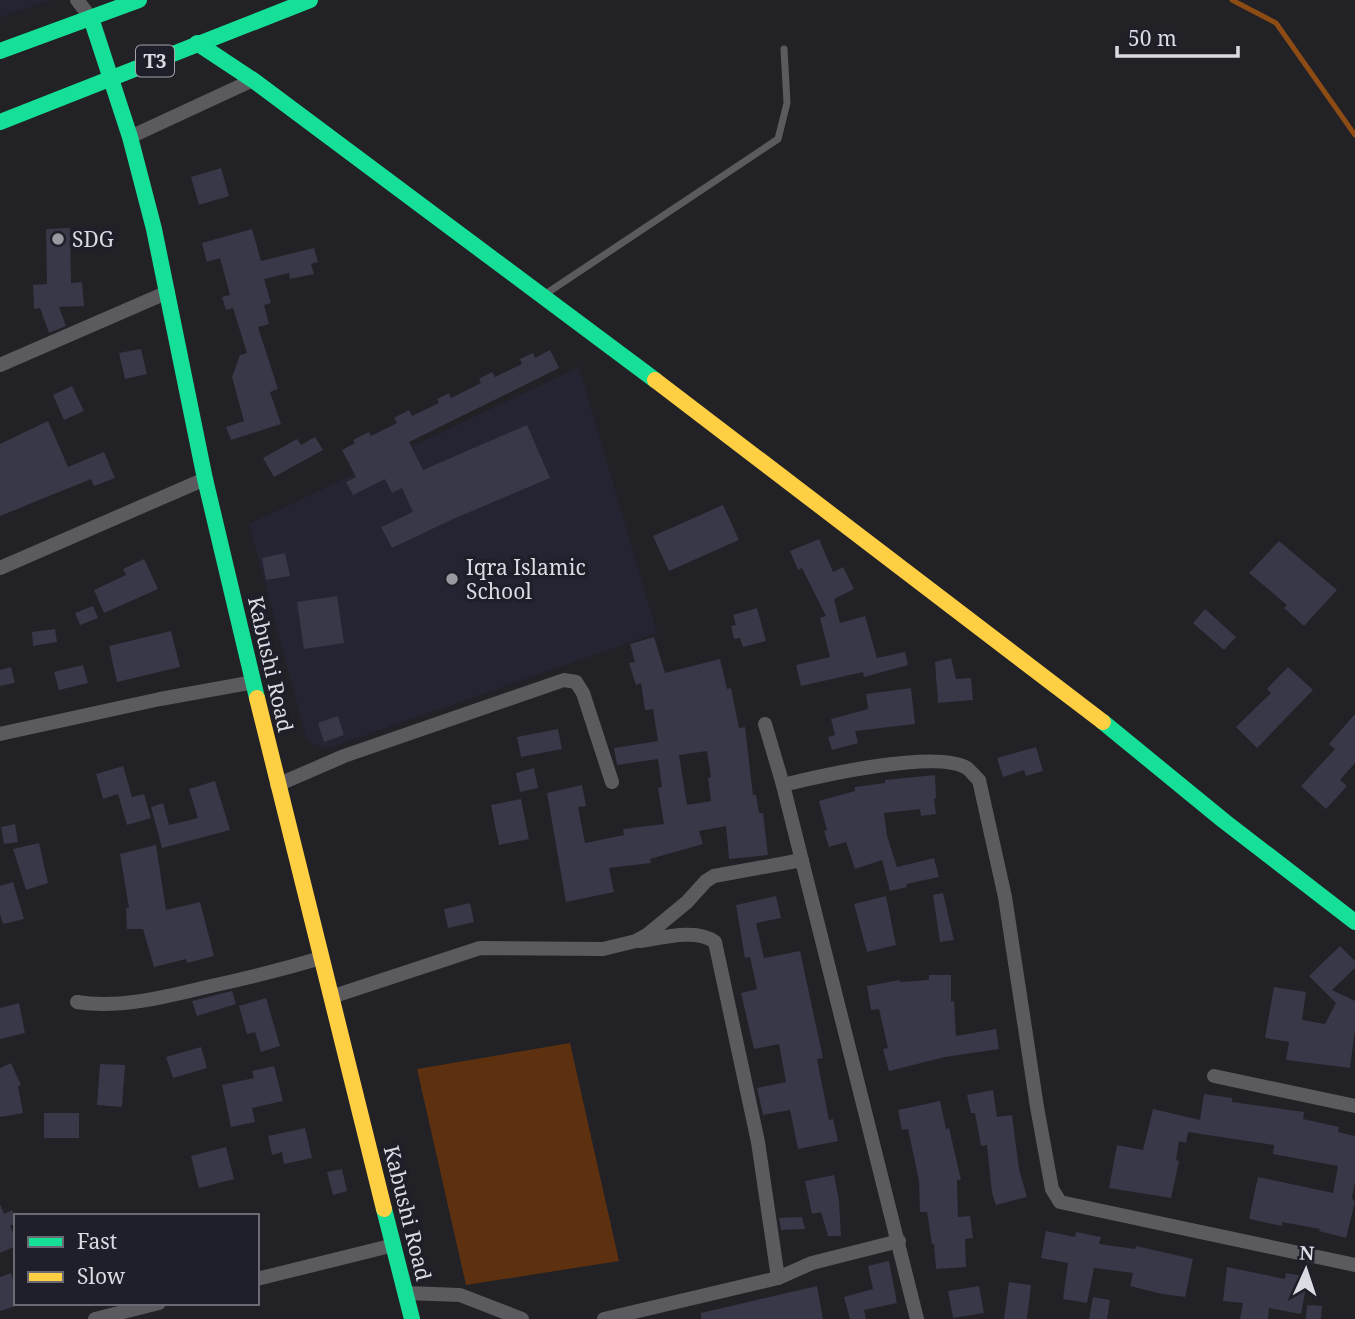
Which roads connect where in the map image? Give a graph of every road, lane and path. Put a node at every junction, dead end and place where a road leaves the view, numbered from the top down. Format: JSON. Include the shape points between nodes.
{"nodes":[{"id":1,"x":77,"y":0,"type":"edge"},
{"id":2,"x":139,"y":0,"type":"edge"},
{"id":3,"x":310,"y":0,"type":"edge"},
{"id":4,"x":91,"y":18,"type":"junction"},
{"id":5,"x":197,"y":43,"type":"junction"},
{"id":6,"x":783,"y":49,"type":"dead end"},
{"id":7,"x":0,"y":51,"type":"edge"},
{"id":8,"x":111,"y":80,"type":"junction"},
{"id":9,"x":253,"y":80,"type":"junction"},
{"id":10,"x":0,"y":122,"type":"edge"},
{"id":11,"x":130,"y":136,"type":"junction"},
{"id":12,"x":168,"y":292,"type":"junction"},
{"id":13,"x":543,"y":295,"type":"junction"},
{"id":14,"x":0,"y":365,"type":"edge"},
{"id":15,"x":205,"y":479,"type":"junction"},
{"id":16,"x":0,"y":568,"type":"edge"},
{"id":17,"x":254,"y":682,"type":"junction"},
{"id":18,"x":765,"y":724,"type":"dead end"},
{"id":19,"x":0,"y":734,"type":"edge"},
{"id":20,"x":612,"y":782,"type":"dead end"},
{"id":21,"x":277,"y":785,"type":"junction"},
{"id":22,"x":783,"y":785,"type":"junction"},
{"id":23,"x":802,"y":860,"type":"junction"},
{"id":24,"x":1355,"y":922,"type":"edge"},
{"id":25,"x":636,"y":941,"type":"junction"},
{"id":26,"x":321,"y":958,"type":"junction"},
{"id":27,"x":331,"y":997,"type":"junction"},
{"id":28,"x":77,"y":1002,"type":"dead end"},
{"id":29,"x":1214,"y":1076,"type":"dead end"},
{"id":30,"x":1355,"y":1106,"type":"edge"},
{"id":31,"x":899,"y":1241,"type":"junction"},
{"id":32,"x":394,"y":1245,"type":"junction"},
{"id":33,"x":1355,"y":1265,"type":"edge"},
{"id":34,"x":778,"y":1278,"type":"junction"},
{"id":35,"x":259,"y":1279,"type":"edge"},
{"id":36,"x":407,"y":1293,"type":"junction"},
{"id":37,"x":151,"y":1305,"type":"edge"},
{"id":38,"x":95,"y":1319,"type":"edge"},
{"id":39,"x":412,"y":1319,"type":"edge"},
{"id":40,"x":522,"y":1319,"type":"edge"},
{"id":41,"x":604,"y":1319,"type":"edge"},
{"id":42,"x":917,"y":1319,"type":"edge"}],
"edges":[{"from":1,"to":4,"type":"street"},
{"from":2,"to":4,"type":"main road"},
{"from":3,"to":5,"type":"main road","number":"T3"},
{"from":4,"to":7,"type":"main road"},
{"from":4,"to":8,"type":"main road","name":"Kabushi Road"},
{"from":5,"to":8,"type":"main road","number":"T3"},
{"from":5,"to":9,"type":"main road"},
{"from":6,"to":13,"type":"lane","via":[[787,103],[778,139]]},
{"from":8,"to":10,"type":"main road","number":"T3"},
{"from":8,"to":11,"type":"main road","name":"Kabushi Road"},
{"from":9,"to":11,"type":"street"},
{"from":9,"to":13,"type":"main road"},
{"from":11,"to":12,"type":"main road","name":"Kabushi Road"},
{"from":12,"to":14,"type":"street"},
{"from":12,"to":15,"type":"main road","name":"Kabushi Road"},
{"from":13,"to":24,"type":"main road","via":[[1030,665]]},
{"from":15,"to":16,"type":"street"},
{"from":15,"to":17,"type":"main road","name":"Kabushi Road"},
{"from":17,"to":19,"type":"street"},
{"from":17,"to":21,"type":"main road","name":"Kabushi Road"},
{"from":18,"to":22,"type":"street"},
{"from":20,"to":21,"type":"street","via":[[583,693],[576,682],[564,680],[344,756]]},
{"from":21,"to":26,"type":"main road","name":"Kabushi Road"},
{"from":22,"to":23,"type":"street"},
{"from":22,"to":33,"type":"street","via":[[846,770],[928,762],[967,768],[979,780],[1005,897],[1052,1189],[1060,1202]]},
{"from":23,"to":25,"type":"street","via":[[714,876]]},
{"from":23,"to":31,"type":"street"},
{"from":25,"to":27,"type":"street","via":[[603,949],[481,948]]},
{"from":25,"to":34,"type":"street","via":[[706,936],[715,942],[758,1142]]},
{"from":26,"to":27,"type":"main road","name":"Kabushi Road"},
{"from":26,"to":28,"type":"street","via":[[141,1001]]},
{"from":27,"to":32,"type":"main road","name":"Kabushi Road"},
{"from":29,"to":30,"type":"street"},
{"from":31,"to":34,"type":"street","via":[[812,1263]]},
{"from":31,"to":42,"type":"street"},
{"from":32,"to":35,"type":"street"},
{"from":32,"to":36,"type":"main road","name":"Kabushi Road"},
{"from":34,"to":41,"type":"street"},
{"from":36,"to":39,"type":"main road","name":"Kabushi Road"},
{"from":36,"to":40,"type":"street","via":[[460,1295]]},
{"from":37,"to":38,"type":"street"}]}
